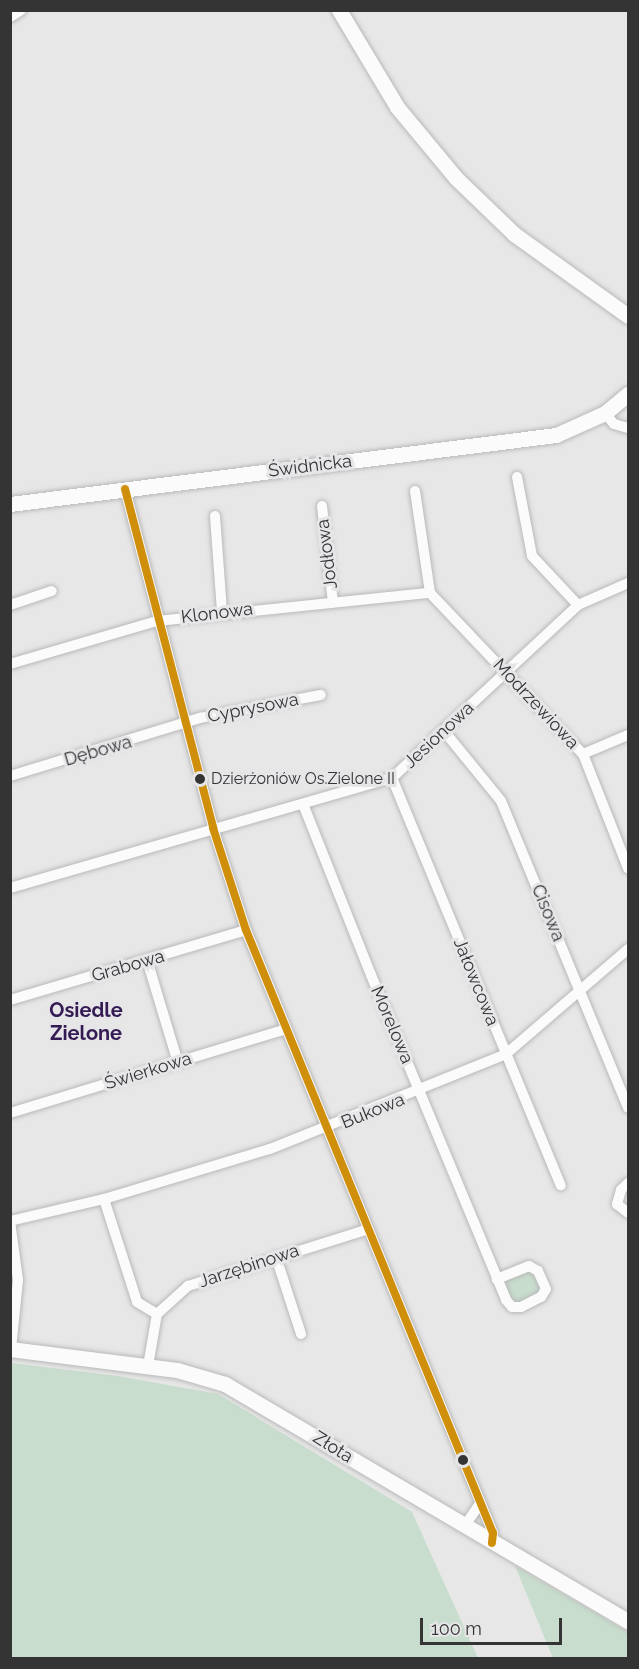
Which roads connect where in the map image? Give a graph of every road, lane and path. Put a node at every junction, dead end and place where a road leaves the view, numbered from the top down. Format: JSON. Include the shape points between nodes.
{"nodes":[{"id":1,"x":21,"y":10,"type":"edge"},
{"id":2,"x":339,"y":10,"type":"edge"},
{"id":3,"x":10,"y":17,"type":"edge"},
{"id":4,"x":591,"y":288,"type":"junction"},
{"id":5,"x":628,"y":303,"type":"edge"},
{"id":6,"x":628,"y":316,"type":"edge"},
{"id":7,"x":626,"y":394,"type":"edge"},
{"id":8,"x":605,"y":413,"type":"junction"},
{"id":9,"x":628,"y":429,"type":"edge"},
{"id":10,"x":517,"y":477,"type":"dead end"},
{"id":11,"x":125,"y":489,"type":"junction"},
{"id":12,"x":415,"y":491,"type":"dead end"},
{"id":13,"x":10,"y":504,"type":"edge"},
{"id":14,"x":322,"y":506,"type":"dead end"},
{"id":15,"x":215,"y":516,"type":"dead end"},
{"id":16,"x":628,"y":583,"type":"edge"},
{"id":17,"x":52,"y":591,"type":"dead end"},
{"id":18,"x":430,"y":593,"type":"junction"},
{"id":19,"x":333,"y":602,"type":"junction"},
{"id":20,"x":10,"y":605,"type":"edge"},
{"id":21,"x":578,"y":605,"type":"junction"},
{"id":22,"x":222,"y":611,"type":"junction"},
{"id":23,"x":158,"y":621,"type":"junction"},
{"id":24,"x":10,"y":664,"type":"edge"},
{"id":25,"x":506,"y":672,"type":"junction"},
{"id":26,"x":321,"y":695,"type":"dead end"},
{"id":27,"x":185,"y":723,"type":"junction"},
{"id":28,"x":444,"y":731,"type":"junction"},
{"id":29,"x":628,"y":735,"type":"edge"},
{"id":30,"x":583,"y":754,"type":"junction"},
{"id":31,"x":10,"y":776,"type":"edge"},
{"id":32,"x":392,"y":778,"type":"junction"},
{"id":33,"x":303,"y":804,"type":"junction"},
{"id":34,"x":213,"y":828,"type":"junction"},
{"id":35,"x":628,"y":837,"type":"edge"},
{"id":36,"x":618,"y":841,"type":"junction"},
{"id":37,"x":628,"y":868,"type":"edge"},
{"id":38,"x":10,"y":888,"type":"edge"},
{"id":39,"x":246,"y":930,"type":"junction"},
{"id":40,"x":628,"y":948,"type":"edge"},
{"id":41,"x":147,"y":960,"type":"junction"},
{"id":42,"x":580,"y":991,"type":"junction"},
{"id":43,"x":10,"y":1000,"type":"edge"},
{"id":44,"x":286,"y":1029,"type":"junction"},
{"id":45,"x":506,"y":1054,"type":"junction"},
{"id":46,"x":178,"y":1063,"type":"junction"},
{"id":47,"x":420,"y":1092,"type":"junction"},
{"id":48,"x":628,"y":1108,"type":"edge"},
{"id":49,"x":11,"y":1112,"type":"edge"},
{"id":50,"x":326,"y":1130,"type":"junction"},
{"id":51,"x":628,"y":1183,"type":"edge"},
{"id":52,"x":561,"y":1185,"type":"dead end"},
{"id":53,"x":104,"y":1199,"type":"junction"},
{"id":54,"x":628,"y":1213,"type":"edge"},
{"id":55,"x":10,"y":1221,"type":"edge"},
{"id":56,"x":366,"y":1230,"type":"junction"},
{"id":57,"x":276,"y":1257,"type":"junction"},
{"id":58,"x":497,"y":1279,"type":"junction"},
{"id":59,"x":157,"y":1314,"type":"junction"},
{"id":60,"x":301,"y":1335,"type":"dead end"},
{"id":61,"x":11,"y":1349,"type":"edge"},
{"id":62,"x":148,"y":1366,"type":"junction"},
{"id":63,"x":480,"y":1503,"type":"junction"},
{"id":64,"x":464,"y":1527,"type":"junction"},
{"id":65,"x":492,"y":1543,"type":"junction"},
{"id":66,"x":628,"y":1621,"type":"edge"}],
"edges":[{"from":1,"to":3,"type":"street"},
{"from":2,"to":4,"type":"street","via":[[397,107],[456,178],[514,234]]},
{"from":4,"to":5,"type":"street"},
{"from":4,"to":6,"type":"street"},
{"from":7,"to":8,"type":"street","name":"Świdnicka"},
{"from":8,"to":9,"type":"street","via":[[614,424]]},
{"from":8,"to":11,"type":"street","name":"Świdnicka","via":[[556,435]]},
{"from":10,"to":21,"type":"street","via":[[532,556]]},
{"from":11,"to":13,"type":"street","name":"Świdnicka"},
{"from":11,"to":23,"type":"street"},
{"from":12,"to":18,"type":"street"},
{"from":14,"to":19,"type":"street","name":"Jodłowa"},
{"from":15,"to":22,"type":"street"},
{"from":16,"to":21,"type":"street","name":"Jesionowa"},
{"from":17,"to":20,"type":"street"},
{"from":18,"to":19,"type":"street","name":"Klonowa"},
{"from":18,"to":25,"type":"street","name":"Modrzewiowa"},
{"from":19,"to":22,"type":"street","name":"Klonowa"},
{"from":21,"to":25,"type":"street","name":"Jesionowa"},
{"from":22,"to":23,"type":"street","name":"Klonowa"},
{"from":23,"to":24,"type":"street","name":"Klonowa"},
{"from":23,"to":27,"type":"street"},
{"from":25,"to":28,"type":"street","name":"Jesionowa"},
{"from":25,"to":30,"type":"street","name":"Modrzewiowa"},
{"from":26,"to":27,"type":"street","name":"Cyprysowa"},
{"from":27,"to":31,"type":"street","name":"Dębowa"},
{"from":27,"to":34,"type":"street"},
{"from":28,"to":32,"type":"street","name":"Jesionowa"},
{"from":28,"to":42,"type":"street","name":"Cisowa","via":[[501,801]]},
{"from":29,"to":30,"type":"street"},
{"from":30,"to":36,"type":"street","name":"Modrzewiowa"},
{"from":32,"to":33,"type":"street","name":"Jesionowa"},
{"from":32,"to":45,"type":"street","name":"Jałowcowa"},
{"from":33,"to":34,"type":"street","name":"Jesionowa"},
{"from":33,"to":47,"type":"street","name":"Morelowa"},
{"from":34,"to":38,"type":"street","name":"Jesionowa"},
{"from":34,"to":39,"type":"street"},
{"from":35,"to":36,"type":"street"},
{"from":36,"to":37,"type":"street","name":"Modrzewiowa"},
{"from":39,"to":41,"type":"street","name":"Grabowa"},
{"from":39,"to":44,"type":"street"},
{"from":40,"to":42,"type":"street","name":"Bukowa"},
{"from":41,"to":43,"type":"street","name":"Grabowa"},
{"from":41,"to":46,"type":"street"},
{"from":42,"to":45,"type":"street","name":"Bukowa"},
{"from":42,"to":48,"type":"street","name":"Cisowa"},
{"from":44,"to":46,"type":"street","name":"Świerkowa"},
{"from":44,"to":50,"type":"street"},
{"from":45,"to":47,"type":"street","name":"Bukowa"},
{"from":45,"to":52,"type":"street","name":"Jałowcowa"},
{"from":46,"to":49,"type":"street","name":"Świerkowa"},
{"from":47,"to":50,"type":"street","name":"Bukowa"},
{"from":47,"to":58,"type":"street","name":"Morelowa"},
{"from":50,"to":53,"type":"street","name":"Bukowa"},
{"from":50,"to":56,"type":"street"},
{"from":51,"to":54,"type":"street","via":[[617,1204]]},
{"from":53,"to":55,"type":"street","name":"Bukowa"},
{"from":53,"to":59,"type":"street","via":[[137,1302]]},
{"from":55,"to":61,"type":"street","via":[[18,1280]]},
{"from":56,"to":57,"type":"street","name":"Jarzębinowa"},
{"from":56,"to":63,"type":"street"},
{"from":57,"to":59,"type":"street","name":"Jarzębinowa","via":[[188,1286]]},
{"from":57,"to":60,"type":"street"},
{"from":58,"to":58,"type":"street","name":"Morelowa","via":[[512,1307],[532,1304],[546,1289],[538,1271],[529,1266]]},
{"from":59,"to":62,"type":"street"},
{"from":61,"to":62,"type":"street","name":"Złota"},
{"from":62,"to":64,"type":"street","name":"Złota","via":[[225,1384]]},
{"from":63,"to":64,"type":"street"},
{"from":63,"to":65,"type":"street","via":[[493,1533]]},
{"from":64,"to":65,"type":"street","name":"Złota"},
{"from":65,"to":66,"type":"street","name":"Złota"}]}
